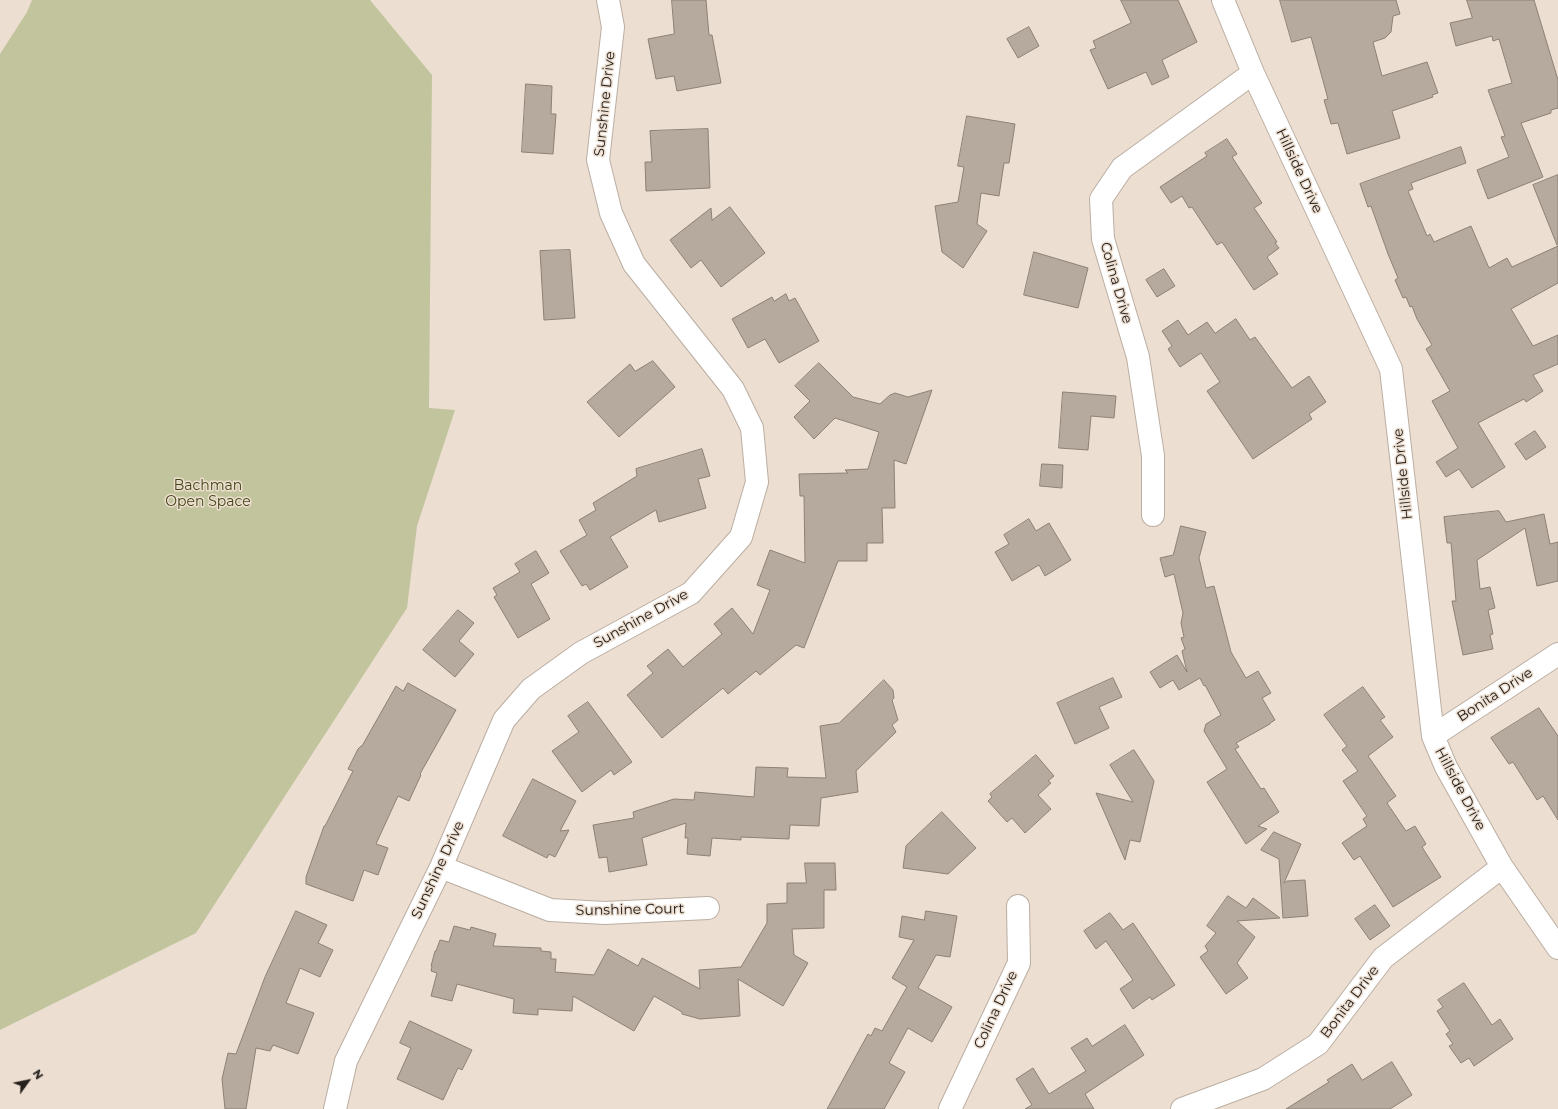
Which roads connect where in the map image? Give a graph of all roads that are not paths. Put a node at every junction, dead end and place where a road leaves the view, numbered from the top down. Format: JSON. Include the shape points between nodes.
{"nodes":[{"id":1,"x":608,"y":0,"type":"edge"},
{"id":2,"x":1223,"y":0,"type":"edge"},
{"id":3,"x":1253,"y":73,"type":"junction"},
{"id":4,"x":1153,"y":516,"type":"dead end"},
{"id":5,"x":1558,"y":654,"type":"edge"},
{"id":6,"x":1433,"y":736,"type":"junction"},
{"id":7,"x":441,"y":867,"type":"junction"},
{"id":8,"x":1502,"y":867,"type":"junction"},
{"id":9,"x":1018,"y":906,"type":"dead end"},
{"id":10,"x":708,"y":908,"type":"dead end"},
{"id":11,"x":1558,"y":948,"type":"edge"},
{"id":12,"x":335,"y":1109,"type":"edge"},
{"id":13,"x":950,"y":1109,"type":"edge"},
{"id":14,"x":1182,"y":1109,"type":"edge"}],
"edges":[{"from":1,"to":7,"type":"street","name":"Sunshine Drive","via":[[613,26],[598,160],[611,213],[634,264],[733,389],[752,428],[758,482],[741,536],[691,593],[581,653],[531,689],[504,720]]},
{"from":2,"to":3,"type":"street","name":"Hillside Drive"},
{"from":3,"to":4,"type":"street","name":"Colina Drive","via":[[1122,168],[1101,199],[1103,239],[1138,357],[1153,456]]},
{"from":3,"to":6,"type":"street","name":"Hillside Drive","via":[[1391,369]]},
{"from":5,"to":6,"type":"street","name":"Bonita Drive"},
{"from":6,"to":8,"type":"street","name":"Hillside Drive","via":[[1446,767]]},
{"from":7,"to":10,"type":"street","name":"Sunshine Court","via":[[550,910],[605,913]]},
{"from":7,"to":12,"type":"street","name":"Sunshine Drive","via":[[346,1061]]},
{"from":8,"to":11,"type":"street","name":"Hillside Drive"},
{"from":8,"to":14,"type":"street","name":"Bonita Drive","via":[[1383,958],[1318,1044],[1262,1079]]},
{"from":9,"to":13,"type":"street","name":"Colina Drive","via":[[1019,962]]}]}
